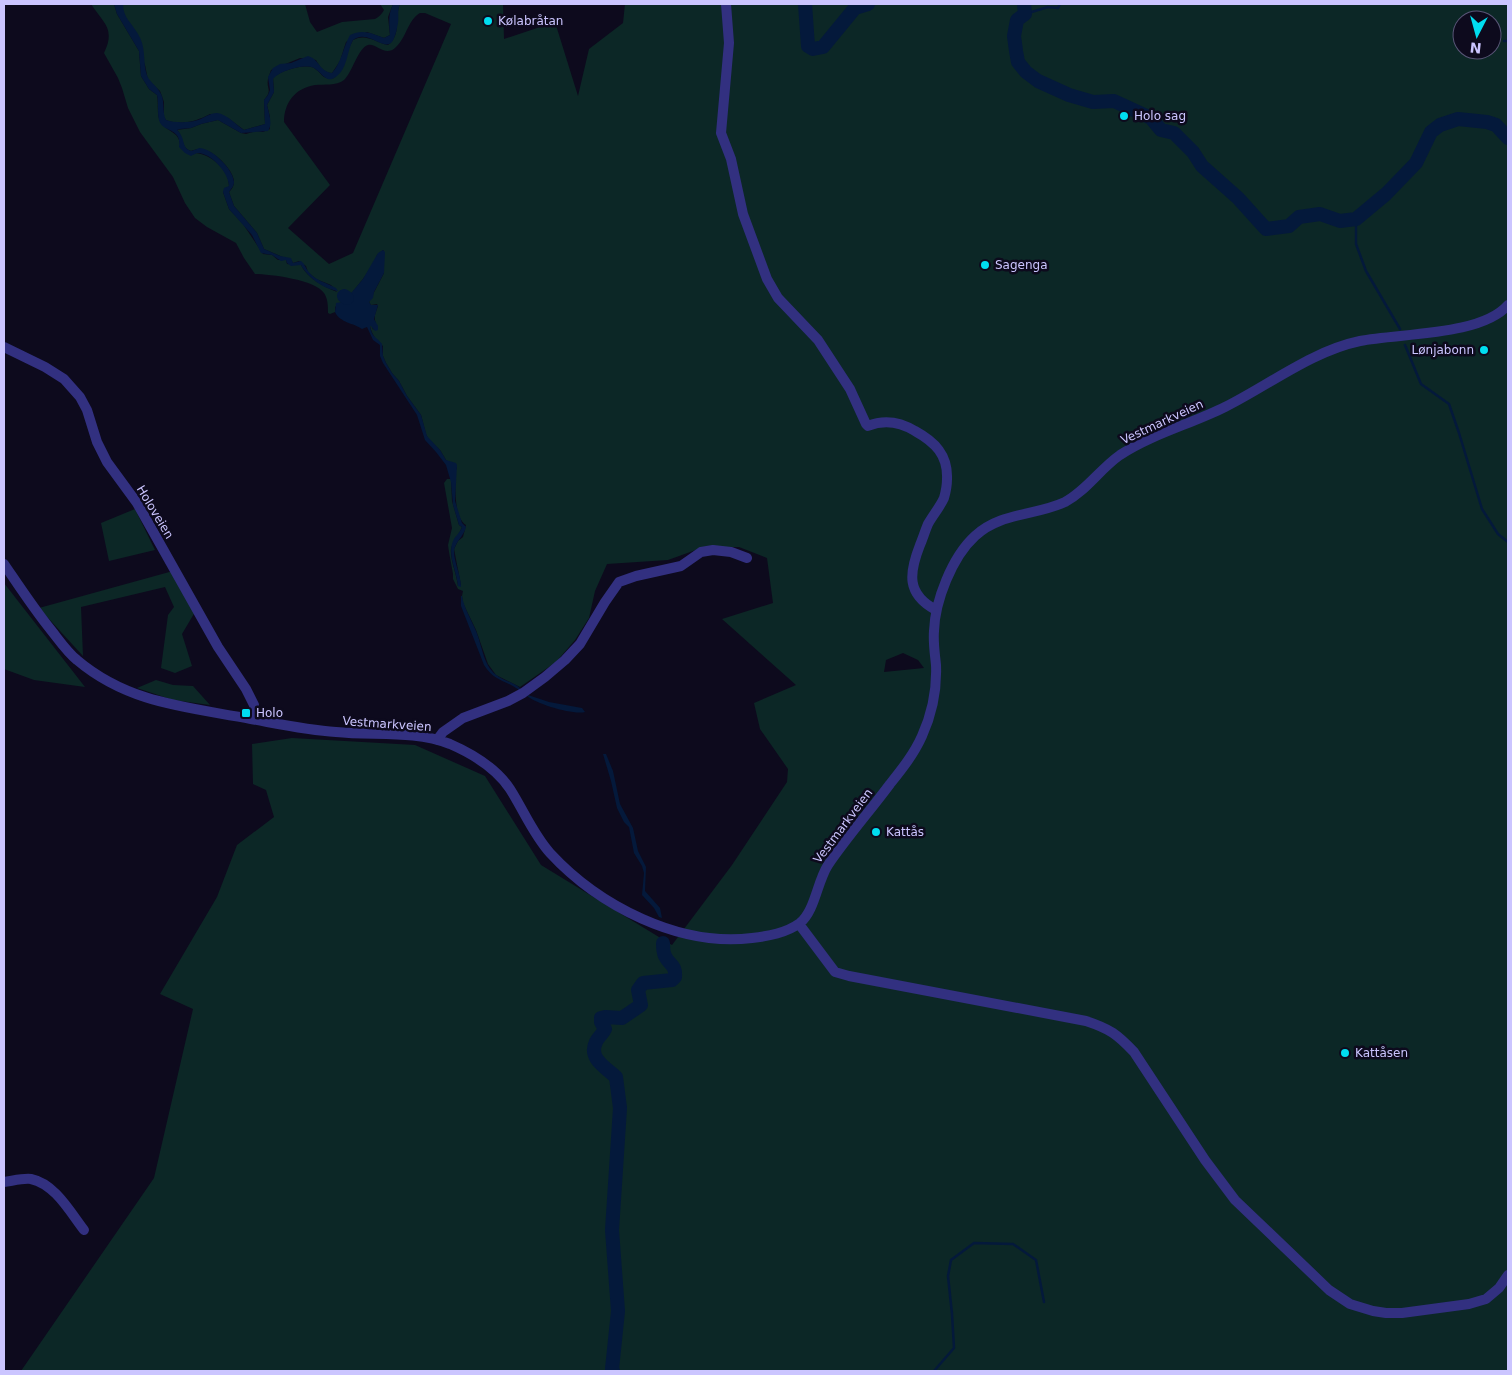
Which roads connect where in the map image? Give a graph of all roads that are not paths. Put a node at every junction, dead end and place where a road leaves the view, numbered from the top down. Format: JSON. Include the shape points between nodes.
{"nodes":[{"id":1,"x":726,"y":4,"type":"edge"},
{"id":2,"x":1508,"y":305,"type":"edge"},
{"id":3,"x":4,"y":347,"type":"edge"},
{"id":4,"x":747,"y":558,"type":"dead end"},
{"id":5,"x":4,"y":564,"type":"edge"},
{"id":6,"x":936,"y":610,"type":"junction"},
{"id":7,"x":253,"y":719,"type":"junction"},
{"id":8,"x":437,"y":740,"type":"junction"},
{"id":9,"x":799,"y":924,"type":"junction"},
{"id":10,"x":4,"y":1182,"type":"edge"},
{"id":11,"x":84,"y":1230,"type":"dead end"},
{"id":12,"x":1508,"y":1275,"type":"edge"}],
"edges":[{"from":1,"to":6,"type":"street","via":[[729,43],[721,134],[731,159],[743,214],[767,279],[778,298],[818,340],[850,389],[868,426],[878,422],[905,426],[926,438],[943,455],[947,465],[944,498],[928,524],[915,558],[912,579],[916,594]]},
{"from":2,"to":6,"type":"street","name":"Vestmarkveien","via":[[1477,324],[1359,341],[1324,353],[1225,407],[1121,455],[1074,497],[1051,507],[998,520],[964,547]]},
{"from":3,"to":7,"type":"street","name":"Holoveien","via":[[64,379],[80,397],[107,462],[137,503],[218,647],[246,690],[254,705]]},
{"from":4,"to":8,"type":"street","via":[[731,552],[701,552],[680,566],[619,582],[580,644],[565,660],[523,693],[463,718]]},
{"from":5,"to":7,"type":"street","name":"Vestmarkveien","via":[[60,642],[75,659],[97,675],[146,698]]},
{"from":6,"to":9,"type":"street","name":"Vestmarkveien","via":[[935,687],[923,734],[900,772],[828,865],[811,908]]},
{"from":7,"to":8,"type":"street","name":"Vestmarkveien","via":[[317,731],[399,734]]},
{"from":8,"to":9,"type":"street","name":"Vestmarkveien","via":[[472,755],[493,770],[510,789],[532,829],[550,853],[596,892],[634,916],[684,933],[742,940],[769,936]]},
{"from":9,"to":12,"type":"street","via":[[835,972],[1105,1027],[1134,1052],[1235,1200],[1329,1290],[1350,1304],[1386,1313],[1469,1304],[1486,1299]]},
{"from":10,"to":11,"type":"street","via":[[29,1179],[42,1183],[60,1198]]}]}
